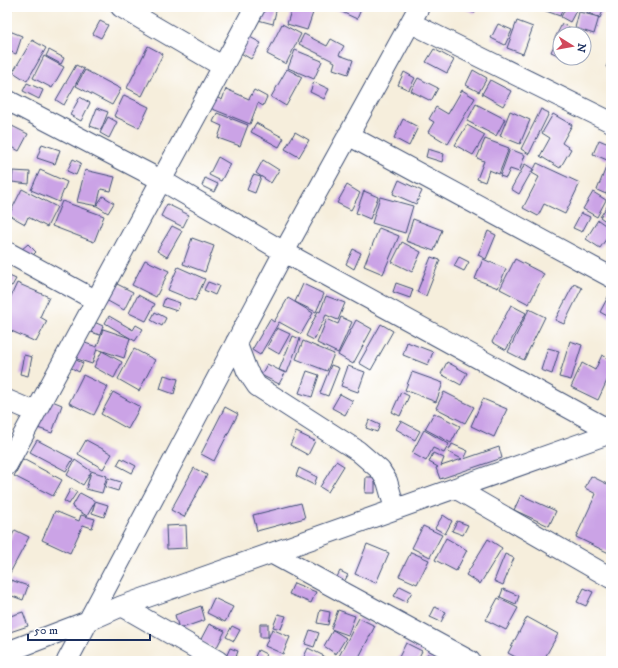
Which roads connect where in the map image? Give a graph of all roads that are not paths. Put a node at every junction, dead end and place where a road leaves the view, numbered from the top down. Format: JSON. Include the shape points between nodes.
{"nodes":[{"id":1,"x":121,"y":7,"type":"edge"},
{"id":2,"x":255,"y":7,"type":"edge"},
{"id":3,"x":415,"y":15,"type":"edge"},
{"id":4,"x":222,"y":66,"type":"junction"},
{"id":5,"x":7,"y":100,"type":"edge"},
{"id":6,"x":611,"y":122,"type":"edge"},
{"id":7,"x":348,"y":135,"type":"junction"},
{"id":8,"x":161,"y":180,"type":"junction"},
{"id":9,"x":7,"y":252,"type":"edge"},
{"id":10,"x":284,"y":252,"type":"junction"},
{"id":11,"x":611,"y":277,"type":"edge"},
{"id":12,"x":95,"y":300,"type":"junction"},
{"id":13,"x":236,"y":342,"type":"junction"},
{"id":14,"x":7,"y":400,"type":"edge"},
{"id":15,"x":35,"y":412,"type":"junction"},
{"id":16,"x":611,"y":432,"type":"edge"},
{"id":17,"x":7,"y":465,"type":"edge"},
{"id":18,"x":455,"y":488,"type":"junction"},
{"id":19,"x":395,"y":509,"type":"junction"},
{"id":20,"x":271,"y":553,"type":"junction"},
{"id":21,"x":611,"y":578,"type":"edge"},
{"id":22,"x":122,"y":606,"type":"junction"},
{"id":23,"x":88,"y":621,"type":"junction"},
{"id":24,"x":7,"y":652,"type":"edge"},
{"id":25,"x":67,"y":661,"type":"edge"},
{"id":26,"x":218,"y":661,"type":"edge"},
{"id":27,"x":470,"y":661,"type":"edge"}],
"edges":[{"from":1,"to":4,"type":"street"},
{"from":2,"to":4,"type":"street"},
{"from":3,"to":6,"type":"street"},
{"from":3,"to":7,"type":"street"},
{"from":4,"to":8,"type":"street"},
{"from":5,"to":8,"type":"street"},
{"from":7,"to":10,"type":"street"},
{"from":7,"to":11,"type":"street"},
{"from":8,"to":10,"type":"street"},
{"from":8,"to":12,"type":"street"},
{"from":9,"to":12,"type":"street"},
{"from":10,"to":13,"type":"street"},
{"from":10,"to":16,"type":"street"},
{"from":12,"to":15,"type":"street"},
{"from":13,"to":19,"type":"street","via":[[247,372],[257,386],[358,451],[380,470],[387,481]]},
{"from":13,"to":23,"type":"street"},
{"from":14,"to":15,"type":"street"},
{"from":15,"to":17,"type":"street"},
{"from":16,"to":18,"type":"street"},
{"from":18,"to":19,"type":"street"},
{"from":18,"to":21,"type":"street"},
{"from":19,"to":20,"type":"street"},
{"from":20,"to":22,"type":"street"},
{"from":20,"to":27,"type":"street"},
{"from":22,"to":23,"type":"street"},
{"from":22,"to":26,"type":"street"},
{"from":23,"to":24,"type":"street"},
{"from":23,"to":25,"type":"street"}]}
